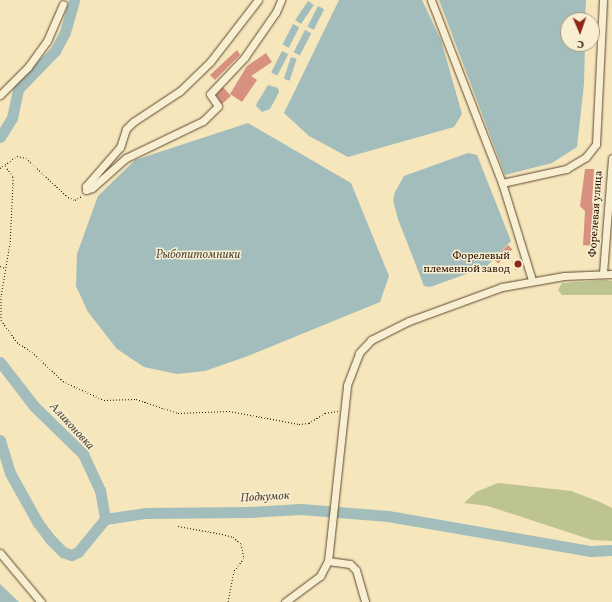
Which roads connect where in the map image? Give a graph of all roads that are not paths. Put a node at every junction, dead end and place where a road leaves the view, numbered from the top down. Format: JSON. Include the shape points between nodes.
{"nodes":[{"id":1,"x":258,"y":0,"type":"edge"},
{"id":2,"x":281,"y":0,"type":"edge"},
{"id":3,"x":431,"y":0,"type":"edge"},
{"id":4,"x":603,"y":0,"type":"edge"},
{"id":5,"x":63,"y":4,"type":"dead end"},
{"id":6,"x":0,"y":95,"type":"edge"},
{"id":7,"x":612,"y":158,"type":"edge"},
{"id":8,"x":502,"y":183,"type":"junction"},
{"id":9,"x":604,"y":273,"type":"junction"},
{"id":10,"x":612,"y":274,"type":"edge"},
{"id":11,"x":532,"y":280,"type":"junction"},
{"id":12,"x":0,"y":553,"type":"edge"},
{"id":13,"x":328,"y":561,"type":"junction"},
{"id":14,"x":41,"y":602,"type":"edge"},
{"id":15,"x":285,"y":602,"type":"edge"},
{"id":16,"x":365,"y":602,"type":"edge"}],
"edges":[{"from":1,"to":2,"type":"street","via":[[210,62],[180,91],[126,129],[120,147],[86,186],[86,190],[92,188],[126,158],[203,121],[218,106],[210,94],[244,58],[276,12]]},
{"from":3,"to":8,"type":"street"},
{"from":4,"to":8,"type":"street","via":[[596,144],[586,156],[566,169]]},
{"from":5,"to":6,"type":"street","via":[[47,41],[28,67]]},
{"from":7,"to":9,"type":"street","name":"Форелевая улица"},
{"from":8,"to":11,"type":"street"},
{"from":9,"to":10,"type":"street"},
{"from":9,"to":11,"type":"street"},
{"from":11,"to":13,"type":"street","via":[[452,304],[389,329],[371,340],[359,353],[352,368],[343,411]]},
{"from":12,"to":14,"type":"street"},
{"from":13,"to":15,"type":"street","via":[[320,576]]},
{"from":13,"to":16,"type":"street","via":[[342,561],[356,570]]}]}
